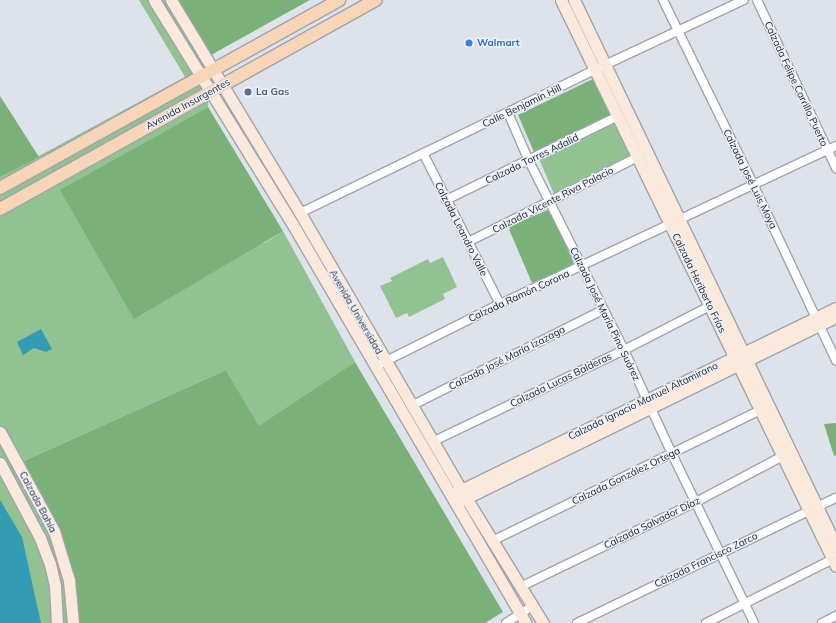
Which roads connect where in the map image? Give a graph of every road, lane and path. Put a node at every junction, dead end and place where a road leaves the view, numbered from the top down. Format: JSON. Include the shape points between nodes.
{"nodes":[{"id":1,"x":154,"y":0,"type":"edge"},
{"id":2,"x":170,"y":0,"type":"edge"},
{"id":3,"x":339,"y":0,"type":"edge"},
{"id":4,"x":376,"y":0,"type":"edge"},
{"id":5,"x":561,"y":0,"type":"edge"},
{"id":6,"x":574,"y":0,"type":"edge"},
{"id":7,"x":662,"y":0,"type":"edge"},
{"id":8,"x":744,"y":0,"type":"edge"},
{"id":9,"x":757,"y":0,"type":"edge"},
{"id":10,"x":678,"y":32,"type":"junction"},
{"id":11,"x":600,"y":67,"type":"junction"},
{"id":12,"x":214,"y":70,"type":"junction"},
{"id":13,"x":201,"y":77,"type":"junction"},
{"id":14,"x":223,"y":85,"type":"junction"},
{"id":15,"x":211,"y":92,"type":"junction"},
{"id":16,"x":508,"y":113,"type":"junction"},
{"id":17,"x":618,"y":116,"type":"junction"},
{"id":18,"x":85,"y":141,"type":"junction"},
{"id":19,"x":836,"y":146,"type":"edge"},
{"id":20,"x":827,"y":150,"type":"junction"},
{"id":21,"x":423,"y":153,"type":"junction"},
{"id":22,"x":638,"y":157,"type":"junction"},
{"id":23,"x":92,"y":158,"type":"junction"},
{"id":24,"x":529,"y":161,"type":"junction"},
{"id":25,"x":836,"y":168,"type":"edge"},
{"id":26,"x":753,"y":184,"type":"junction"},
{"id":27,"x":0,"y":188,"type":"edge"},
{"id":28,"x":446,"y":200,"type":"junction"},
{"id":29,"x":550,"y":202,"type":"junction"},
{"id":30,"x":0,"y":209,"type":"edge"},
{"id":31,"x":300,"y":213,"type":"junction"},
{"id":32,"x":675,"y":222,"type":"junction"},
{"id":33,"x":468,"y":242,"type":"junction"},
{"id":34,"x":582,"y":267,"type":"junction"},
{"id":35,"x":500,"y":304,"type":"junction"},
{"id":36,"x":710,"y":306,"type":"junction"},
{"id":37,"x":836,"y":308,"type":"edge"},
{"id":38,"x":603,"y":310,"type":"junction"},
{"id":39,"x":836,"y":317,"type":"edge"},
{"id":40,"x":818,"y":322,"type":"junction"},
{"id":41,"x":624,"y":350,"type":"junction"},
{"id":42,"x":741,"y":359,"type":"junction"},
{"id":43,"x":836,"y":360,"type":"edge"},
{"id":44,"x":380,"y":364,"type":"junction"},
{"id":45,"x":649,"y":404,"type":"junction"},
{"id":46,"x":411,"y":406,"type":"junction"},
{"id":47,"x":760,"y":410,"type":"junction"},
{"id":48,"x":0,"y":432,"type":"edge"},
{"id":49,"x":434,"y":441,"type":"junction"},
{"id":50,"x":672,"y":454,"type":"junction"},
{"id":51,"x":783,"y":456,"type":"junction"},
{"id":52,"x":0,"y":463,"type":"edge"},
{"id":53,"x":459,"y":497,"type":"junction"},
{"id":54,"x":836,"y":498,"type":"edge"},
{"id":55,"x":696,"y":502,"type":"junction"},
{"id":56,"x":813,"y":509,"type":"junction"},
{"id":57,"x":492,"y":541,"type":"junction"},
{"id":58,"x":836,"y":546,"type":"edge"},
{"id":59,"x":721,"y":552,"type":"junction"},
{"id":60,"x":834,"y":563,"type":"edge"},
{"id":61,"x":520,"y":587,"type":"junction"},
{"id":62,"x":744,"y":604,"type":"junction"},
{"id":63,"x":532,"y":606,"type":"junction"},
{"id":64,"x":836,"y":616,"type":"edge"},
{"id":65,"x":523,"y":618,"type":"edge"},
{"id":66,"x":57,"y":623,"type":"edge"},
{"id":67,"x":73,"y":623,"type":"edge"},
{"id":68,"x":506,"y":623,"type":"edge"},
{"id":69,"x":543,"y":623,"type":"edge"},
{"id":70,"x":577,"y":623,"type":"edge"},
{"id":71,"x":706,"y":623,"type":"edge"},
{"id":72,"x":754,"y":623,"type":"edge"},
{"id":73,"x":822,"y":623,"type":"edge"}],
"edges":[{"from":1,"to":13,"type":"main road","name":"Avenida Universidad"},
{"from":2,"to":12,"type":"main road","name":"Avenida Universidad"},
{"from":3,"to":12,"type":"main road","name":"Avenida Insurgentes"},
{"from":4,"to":14,"type":"main road","name":"Avenida Insurgentes"},
{"from":5,"to":11,"type":"main road","name":"Calzada Heriberto Frías"},
{"from":6,"to":11,"type":"main road","name":"Calzada Heriberto Frías"},
{"from":7,"to":10,"type":"street","name":"Calzada José Luis Moya"},
{"from":8,"to":10,"type":"street","name":"Calle Benjamín Hill"},
{"from":9,"to":20,"type":"street","name":"Calzada Felipe Carrillo Puerto"},
{"from":10,"to":11,"type":"street","name":"Calle Benjamín Hill"},
{"from":10,"to":26,"type":"street","name":"Calzada José Luis Moya"},
{"from":11,"to":16,"type":"street","name":"Calle Benjamín Hill"},
{"from":11,"to":17,"type":"main road","name":"Calzada Heriberto Frías"},
{"from":11,"to":32,"type":"main road","name":"Calzada Heriberto Frías"},
{"from":12,"to":13,"type":"main road","name":"Avenida Insurgentes"},
{"from":12,"to":14,"type":"main road","name":"Avenida Universidad"},
{"from":13,"to":15,"type":"main road","name":"Avenida Universidad"},
{"from":13,"to":18,"type":"main road","name":"Avenida Insurgentes"},
{"from":14,"to":15,"type":"main road","name":"Avenida Insurgentes"},
{"from":14,"to":31,"type":"main road","name":"Avenida Universidad"},
{"from":15,"to":23,"type":"main road","name":"Avenida Insurgentes"},
{"from":15,"to":44,"type":"main road","name":"Avenida Universidad"},
{"from":16,"to":21,"type":"street","name":"Calle Benjamín Hill"},
{"from":16,"to":24,"type":"street","name":"Calzada José María Pino Suárez"},
{"from":17,"to":22,"type":"main road","name":"Calzada Heriberto Frías"},
{"from":17,"to":24,"type":"street","name":"Calzada Torres Adalid"},
{"from":18,"to":23,"type":"main road"},
{"from":18,"to":27,"type":"main road","name":"Avenida Insurgentes"},
{"from":19,"to":20,"type":"street","name":"Calzada Ramón Corona"},
{"from":20,"to":25,"type":"street","name":"Calzada Felipe Carrillo Puerto"},
{"from":20,"to":26,"type":"street","name":"Calzada Ramón Corona"},
{"from":21,"to":28,"type":"street","name":"Calzada Leandro Valle"},
{"from":21,"to":31,"type":"street","name":"Calle Benjamín Hill"},
{"from":22,"to":29,"type":"street","name":"Calzada Vicente Riva Palacio"},
{"from":22,"to":32,"type":"main road","name":"Calzada Heriberto Frías"},
{"from":23,"to":30,"type":"main road","name":"Avenida Insurgentes"},
{"from":24,"to":28,"type":"street","name":"Calzada Torres Adalid"},
{"from":24,"to":29,"type":"street","name":"Calzada José María Pino Suárez"},
{"from":26,"to":32,"type":"street","name":"Calzada Ramón Corona"},
{"from":26,"to":40,"type":"street","name":"Calzada José Luis Moya"},
{"from":28,"to":33,"type":"street","name":"Calzada Leandro Valle"},
{"from":29,"to":33,"type":"street","name":"Calzada Vicente Riva Palacio"},
{"from":29,"to":34,"type":"street","name":"Calzada José María Pino Suárez"},
{"from":31,"to":44,"type":"main road","name":"Avenida Universidad"},
{"from":32,"to":34,"type":"street","name":"Calzada Ramón Corona"},
{"from":32,"to":36,"type":"main road","name":"Calzada Heriberto Frías"},
{"from":32,"to":42,"type":"main road","name":"Calzada Heriberto Frías"},
{"from":33,"to":35,"type":"street","name":"Calzada Leandro Valle"},
{"from":34,"to":35,"type":"street","name":"Calzada Ramón Corona"},
{"from":34,"to":38,"type":"street","name":"Calzada José María Pino Suárez"},
{"from":35,"to":44,"type":"street","name":"Calzada Ramón Corona"},
{"from":36,"to":41,"type":"street","name":"Calzada Lucas Balderas"},
{"from":36,"to":42,"type":"main road","name":"Calzada Heriberto Frías"},
{"from":37,"to":40,"type":"main road","name":"Calzada Ignacio Manuel Altamirano"},
{"from":38,"to":41,"type":"street","name":"Calzada José María Pino Suárez"},
{"from":38,"to":46,"type":"street","name":"Calzada José María Izazaga"},
{"from":39,"to":40,"type":"main road","name":"Calzada Ignacio Manuel Altamirano"},
{"from":40,"to":42,"type":"main road","name":"Calzada Ignacio Manuel Altamirano"},
{"from":40,"to":43,"type":"street","name":"Calzada José Luis Moya"},
{"from":41,"to":45,"type":"street","name":"Calzada José María Pino Suárez"},
{"from":41,"to":49,"type":"street","name":"Calzada Lucas Balderas"},
{"from":42,"to":45,"type":"main road","name":"Calzada Ignacio Manuel Altamirano"},
{"from":42,"to":47,"type":"main road","name":"Calzada Heriberto Frías"},
{"from":42,"to":56,"type":"main road","name":"Calzada Heriberto Frías"},
{"from":44,"to":46,"type":"main road","name":"Avenida Universidad"},
{"from":44,"to":53,"type":"main road","name":"Avenida Universidad"},
{"from":45,"to":50,"type":"street","name":"Calzada José María Pino Suárez"},
{"from":45,"to":53,"type":"main road","name":"Calzada Ignacio Manuel Altamirano"},
{"from":46,"to":49,"type":"main road","name":"Avenida Universidad"},
{"from":47,"to":50,"type":"street","name":"Calzada González Ortega"},
{"from":47,"to":51,"type":"main road","name":"Calzada Heriberto Frías"},
{"from":48,"to":67,"type":"main road","name":"Calzada Bahía","via":[[54,531],[69,580]]},
{"from":49,"to":53,"type":"main road","name":"Avenida Universidad"},
{"from":50,"to":55,"type":"street","name":"Calzada José María Pino Suárez"},
{"from":50,"to":57,"type":"street","name":"Calzada González Ortega"},
{"from":51,"to":55,"type":"street","name":"Calzada Salvador Díaz"},
{"from":51,"to":56,"type":"main road","name":"Calzada Heriberto Frías"},
{"from":52,"to":66,"type":"main road","name":"Calzada Bahía","via":[[40,538],[50,564],[55,586]]},
{"from":53,"to":57,"type":"main road","name":"Avenida Universidad"},
{"from":53,"to":65,"type":"main road","name":"Avenida Universidad"},
{"from":54,"to":56,"type":"street","name":"Calzada Francisco Zarco"},
{"from":55,"to":59,"type":"street","name":"Calzada José María Pino Suárez"},
{"from":55,"to":61,"type":"street","name":"Calzada Salvador Díaz"},
{"from":56,"to":58,"type":"main road","name":"Calzada Heriberto Frías"},
{"from":56,"to":59,"type":"street","name":"Calzada Francisco Zarco"},
{"from":56,"to":60,"type":"main road","name":"Calzada Heriberto Frías"},
{"from":57,"to":61,"type":"main road","name":"Avenida Universidad"},
{"from":59,"to":62,"type":"street","name":"Calzada José María Pino Suárez"},
{"from":59,"to":70,"type":"street","name":"Calzada Francisco Zarco"},
{"from":60,"to":62,"type":"street"},
{"from":61,"to":63,"type":"main road","name":"Avenida Universidad"},
{"from":62,"to":71,"type":"street"},
{"from":62,"to":72,"type":"street","name":"Calzada José María Pino Suárez"},
{"from":63,"to":65,"type":"street"},
{"from":63,"to":69,"type":"main road","name":"Avenida Universidad"},
{"from":64,"to":73,"type":"street"},
{"from":65,"to":68,"type":"street"}]}
